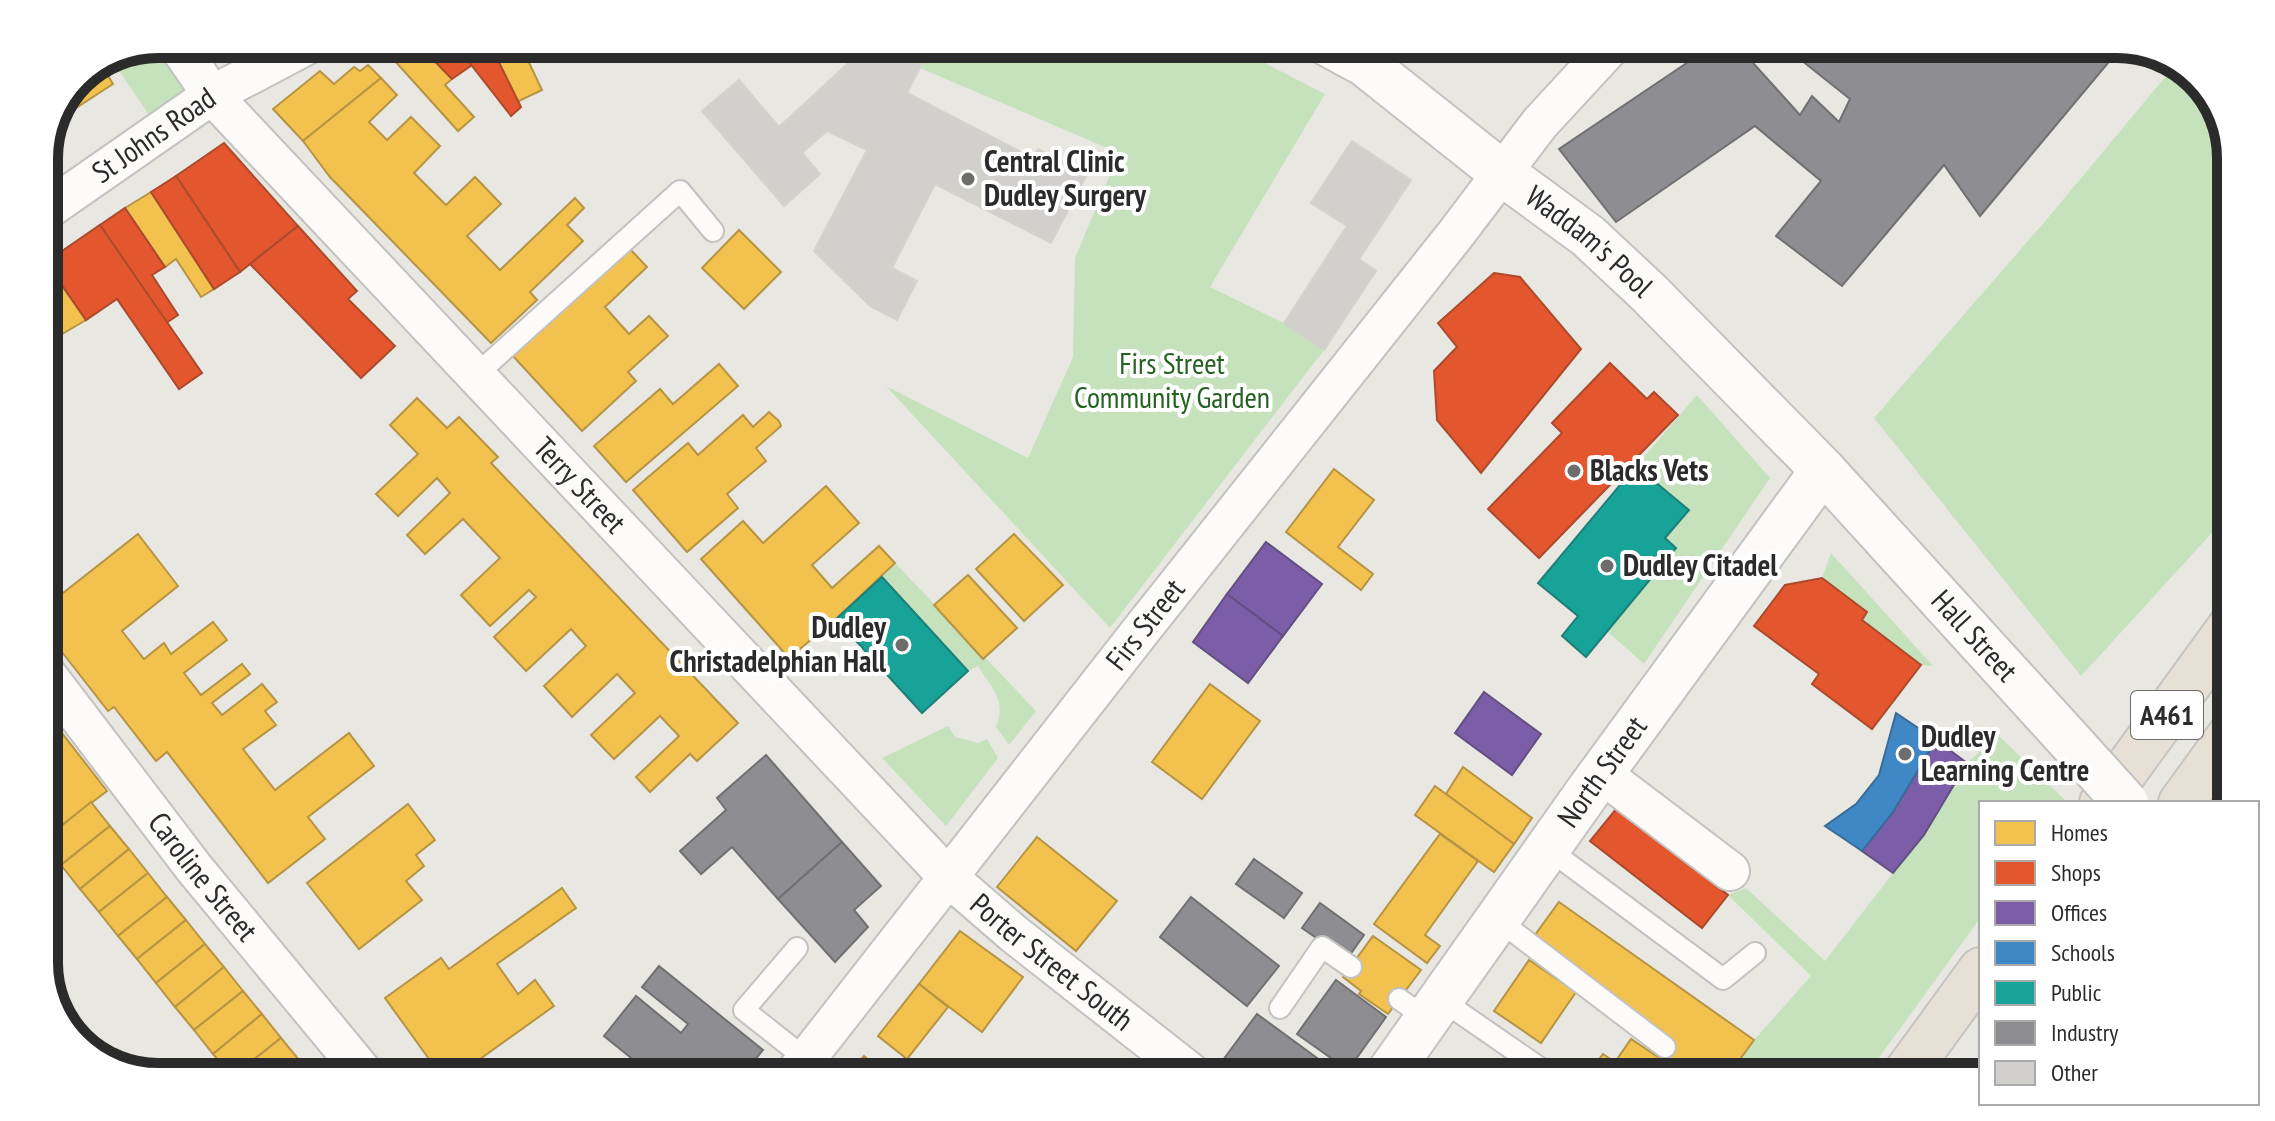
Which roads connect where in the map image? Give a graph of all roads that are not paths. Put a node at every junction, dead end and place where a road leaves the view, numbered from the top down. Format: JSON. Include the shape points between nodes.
{"nodes":[{"id":1,"x":187,"y":58,"type":"edge"},
{"id":2,"x":282,"y":58,"type":"edge"},
{"id":3,"x":1354,"y":58,"type":"edge"},
{"id":4,"x":1600,"y":58,"type":"edge"},
{"id":5,"x":212,"y":95,"type":"junction"},
{"id":6,"x":1502,"y":173,"type":"junction"},
{"id":7,"x":58,"y":202,"type":"edge"},
{"id":8,"x":713,"y":231,"type":"dead end"},
{"id":9,"x":476,"y":375,"type":"junction"},
{"id":10,"x":1823,"y":470,"type":"junction"},
{"id":11,"x":2217,"y":645,"type":"edge"},
{"id":12,"x":58,"y":689,"type":"edge"},
{"id":13,"x":2217,"y":753,"type":"edge"},
{"id":14,"x":1602,"y":774,"type":"junction"},
{"id":15,"x":2103,"y":801,"type":"edge"},
{"id":16,"x":2124,"y":801,"type":"edge"},
{"id":17,"x":2182,"y":801,"type":"edge"},
{"id":18,"x":1547,"y":848,"type":"junction"},
{"id":19,"x":1730,"y":871,"type":"dead end"},
{"id":20,"x":947,"y":876,"type":"junction"},
{"id":21,"x":1497,"y":919,"type":"junction"},
{"id":22,"x":797,"y":948,"type":"dead end"},
{"id":23,"x":1755,"y":953,"type":"dead end"},
{"id":24,"x":1351,"y":967,"type":"dead end"},
{"id":25,"x":1979,"y":973,"type":"edge"},
{"id":26,"x":1422,"y":1006,"type":"junction"},
{"id":27,"x":1280,"y":1008,"type":"dead end"},
{"id":28,"x":1665,"y":1047,"type":"dead end"},
{"id":29,"x":355,"y":1063,"type":"edge"},
{"id":30,"x":794,"y":1063,"type":"edge"},
{"id":31,"x":803,"y":1063,"type":"edge"},
{"id":32,"x":1178,"y":1063,"type":"edge"},
{"id":33,"x":1393,"y":1063,"type":"edge"},
{"id":34,"x":1527,"y":1063,"type":"edge"},
{"id":35,"x":1913,"y":1063,"type":"edge"}],
"edges":[{"from":1,"to":5,"type":"street","name":"Terry Street"},
{"from":2,"to":5,"type":"street","name":"St Johns Road"},
{"from":3,"to":6,"type":"main road","name":"Waddam's Pool"},
{"from":4,"to":6,"type":"street","name":"Firs Street"},
{"from":5,"to":7,"type":"street","name":"St Johns Road"},
{"from":5,"to":9,"type":"street","name":"Terry Street"},
{"from":6,"to":10,"type":"main road","name":"Waddam's Pool","via":[[1588,236]]},
{"from":6,"to":20,"type":"street","name":"Firs Street"},
{"from":8,"to":9,"type":"lane","via":[[680,191]]},
{"from":9,"to":20,"type":"street","name":"Terry Street"},
{"from":10,"to":14,"type":"main road","name":"North Street"},
{"from":10,"to":16,"type":"main road","name":"Hall Street","bridge":true},
{"from":11,"to":15,"type":"highway","number":"A461"},
{"from":12,"to":29,"type":"street","name":"Caroline Street","via":[[194,868]]},
{"from":13,"to":17,"type":"highway","number":"A461"},
{"from":14,"to":18,"type":"main road","name":"North Street"},
{"from":14,"to":19,"type":"street"},
{"from":18,"to":21,"type":"main road","name":"North Street"},
{"from":18,"to":23,"type":"lane","via":[[1723,979]]},
{"from":20,"to":31,"type":"street","name":"Firs Street"},
{"from":20,"to":32,"type":"street","name":"Porter Street South"},
{"from":21,"to":26,"type":"main road","name":"North Street"},
{"from":21,"to":28,"type":"lane"},
{"from":22,"to":30,"type":"lane","via":[[744,1010]]},
{"from":24,"to":27,"type":"lane","via":[[1322,947]]},
{"from":25,"to":35,"type":"highway"},
{"from":26,"to":33,"type":"main road","name":"North Street"},
{"from":26,"to":34,"type":"lane"}]}
